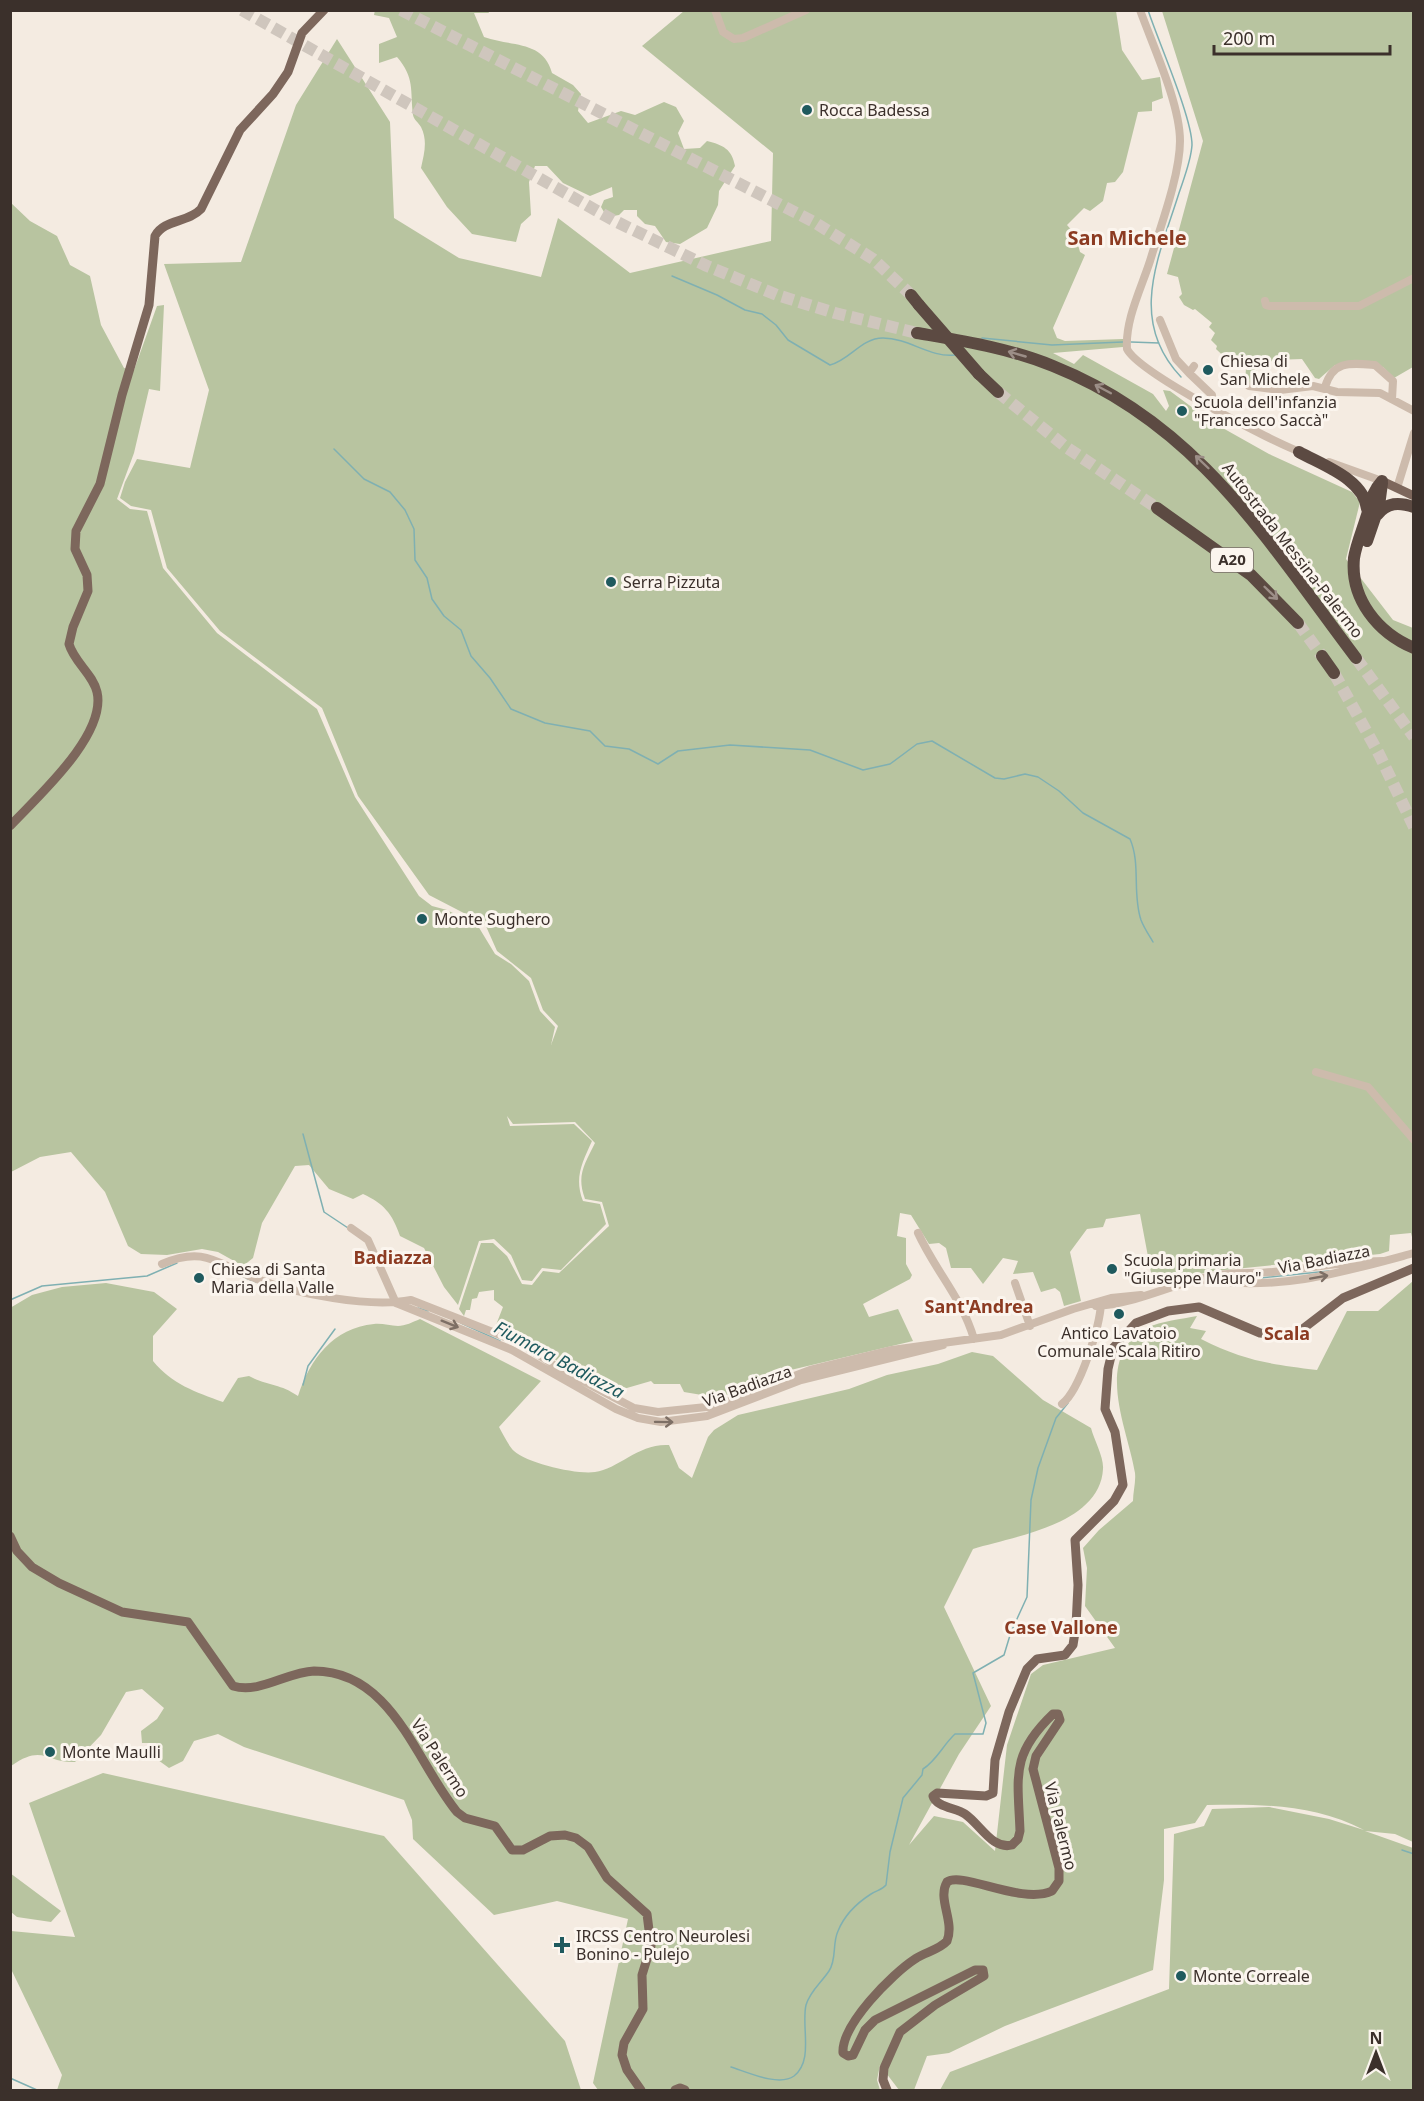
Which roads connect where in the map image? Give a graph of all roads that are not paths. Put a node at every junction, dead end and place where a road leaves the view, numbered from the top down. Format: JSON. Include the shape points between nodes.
{"nodes":[{"id":1,"x":324,"y":10,"type":"edge"},
{"id":2,"x":715,"y":10,"type":"edge"},
{"id":3,"x":806,"y":10,"type":"edge"},
{"id":4,"x":1140,"y":10,"type":"edge"},
{"id":5,"x":1413,"y":278,"type":"edge"},
{"id":6,"x":915,"y":300,"type":"tunnel mouth"},
{"id":7,"x":1265,"y":301,"type":"dead end"},
{"id":8,"x":1160,"y":320,"type":"dead end"},
{"id":9,"x":917,"y":333,"type":"tunnel mouth"},
{"id":10,"x":1194,"y":366,"type":"dead end"},
{"id":11,"x":1189,"y":373,"type":"junction"},
{"id":12,"x":1249,"y":386,"type":"dead end"},
{"id":13,"x":1325,"y":387,"type":"junction"},
{"id":14,"x":998,"y":392,"type":"tunnel mouth"},
{"id":15,"x":1392,"y":399,"type":"junction"},
{"id":16,"x":1214,"y":408,"type":"junction"},
{"id":17,"x":1413,"y":411,"type":"edge"},
{"id":18,"x":1413,"y":433,"type":"edge"},
{"id":19,"x":1299,"y":452,"type":"junction"},
{"id":20,"x":1382,"y":481,"type":"junction"},
{"id":21,"x":1397,"y":488,"type":"junction"},
{"id":22,"x":1413,"y":496,"type":"edge"},
{"id":23,"x":1413,"y":507,"type":"edge"},
{"id":24,"x":1157,"y":508,"type":"tunnel mouth"},
{"id":25,"x":1371,"y":517,"type":"junction"},
{"id":26,"x":1298,"y":624,"type":"tunnel mouth"},
{"id":27,"x":1413,"y":639,"type":"edge"},
{"id":28,"x":1413,"y":648,"type":"edge"},
{"id":29,"x":1322,"y":656,"type":"tunnel mouth"},
{"id":30,"x":1356,"y":658,"type":"tunnel mouth"},
{"id":31,"x":1334,"y":673,"type":"tunnel mouth"},
{"id":32,"x":10,"y":826,"type":"edge"},
{"id":33,"x":1316,"y":1072,"type":"dead end"},
{"id":34,"x":1413,"y":1140,"type":"edge"},
{"id":35,"x":351,"y":1228,"type":"dead end"},
{"id":36,"x":918,"y":1233,"type":"dead end"},
{"id":37,"x":1413,"y":1253,"type":"edge"},
{"id":38,"x":162,"y":1264,"type":"dead end"},
{"id":39,"x":1413,"y":1268,"type":"edge"},
{"id":40,"x":1015,"y":1283,"type":"dead end"},
{"id":41,"x":396,"y":1303,"type":"junction"},
{"id":42,"x":1101,"y":1303,"type":"junction"},
{"id":43,"x":1030,"y":1326,"type":"junction"},
{"id":44,"x":974,"y":1339,"type":"junction"},
{"id":45,"x":1062,"y":1404,"type":"dead end"},
{"id":46,"x":10,"y":1536,"type":"edge"},
{"id":47,"x":641,"y":2091,"type":"edge"},
{"id":48,"x":675,"y":2091,"type":"edge"},
{"id":49,"x":684,"y":2091,"type":"edge"},
{"id":50,"x":887,"y":2091,"type":"edge"}],
"edges":[{"from":1,"to":32,"type":"main road","via":[[302,33],[290,67],[273,94],[240,130],[201,209],[162,228],[155,236],[146,316],[100,484],[79,520],[75,536],[75,552],[86,571],[88,591],[69,644],[95,685],[97,711],[86,737],[57,777]]},
{"from":2,"to":3,"type":"street","via":[[723,32],[734,39]]},
{"from":4,"to":16,"type":"street","via":[[1167,85],[1180,142],[1127,341],[1134,358]]},
{"from":5,"to":7,"type":"street","via":[[1359,306],[1270,306]]},
{"from":6,"to":14,"type":"highway","bridge":true},
{"from":8,"to":11,"type":"street","via":[[1176,359]]},
{"from":30,"to":9,"type":"highway","name":"Autostrada Messina-Palermo","number":"A20","one_way":true,"via":[[1222,483],[1193,454],[1133,407],[1071,374],[1017,354]]},
{"from":10,"to":11,"type":"street"},
{"from":11,"to":16,"type":"street","via":[[1212,394]]},
{"from":12,"to":13,"type":"street","via":[[1280,390]]},
{"from":13,"to":15,"type":"street","via":[[1337,392],[1380,393]]},
{"from":13,"to":15,"type":"street","via":[[1335,368],[1375,365],[1393,381]]},
{"from":15,"to":17,"type":"street"},
{"from":16,"to":19,"type":"street","via":[[1267,439]]},
{"from":18,"to":21,"type":"street"},
{"from":19,"to":20,"type":"street"},
{"from":19,"to":25,"type":"highway","via":[[1356,486]]},
{"from":20,"to":21,"type":"main road"},
{"from":20,"to":25,"type":"highway"},
{"from":21,"to":22,"type":"main road"},
{"from":23,"to":25,"type":"highway","via":[[1392,504]]},
{"from":24,"to":26,"type":"highway","number":"A20","one_way":true,"via":[[1251,575]]},
{"from":25,"to":27,"type":"highway","via":[[1363,554],[1364,584],[1375,610],[1393,628]]},
{"from":25,"to":28,"type":"highway","via":[[1354,560],[1358,593],[1386,632]]},
{"from":29,"to":31,"type":"highway"},
{"from":33,"to":34,"type":"street","via":[[1368,1088]]},
{"from":35,"to":41,"type":"street","via":[[368,1240]]},
{"from":36,"to":44,"type":"street","via":[[935,1268],[966,1312]]},
{"from":37,"to":42,"type":"street","name":"Via Badiazza","via":[[1383,1261],[1198,1279]]},
{"from":38,"to":41,"type":"street","name":"Via Badiazza","via":[[185,1256],[204,1256],[258,1280],[337,1299]]},
{"from":39,"to":50,"type":"main road","name":"Via Palermo","via":[[1343,1298],[1288,1336],[1253,1330],[1203,1308],[1175,1310],[1144,1319],[1111,1352],[1105,1406],[1115,1432],[1123,1483],[1113,1500],[1075,1540],[1078,1595],[1073,1645],[1065,1655],[1041,1658],[1029,1666],[1009,1712],[995,1760],[993,1793],[933,1796],[938,1803],[965,1814],[997,1844],[1012,1845],[1019,1834],[1020,1758],[1052,1715],[1059,1714],[1060,1720],[1038,1752],[1033,1769],[1059,1881],[1052,1892],[1038,1894],[1000,1891],[957,1878],[945,1883],[950,1930],[947,1941],[909,1963],[858,2014],[843,2053],[853,2055],[867,2027],[890,2012],[975,1970],[983,1970],[984,1976],[935,2005],[900,2032],[884,2067]]},
{"from":40,"to":43,"type":"street"},
{"from":41,"to":44,"type":"street","name":"Via Badiazza","via":[[512,1350],[564,1382],[638,1418],[668,1422],[801,1380]]},
{"from":42,"to":43,"type":"street","name":"Via Badiazza"},
{"from":42,"to":45,"type":"street","via":[[1071,1396]]},
{"from":43,"to":44,"type":"street","name":"Via Badiazza"},
{"from":46,"to":47,"type":"main road","name":"Via Palermo","via":[[32,1568],[58,1583],[122,1612],[188,1622],[235,1687],[266,1684],[309,1671],[335,1672],[359,1682],[411,1738],[458,1812],[465,1818],[495,1826],[512,1850],[520,1851],[558,1835],[584,1842],[608,1878],[640,1905],[648,1917],[650,1951],[641,1978],[643,2009],[624,2043],[622,2055]]},
{"from":48,"to":49,"type":"main road"}]}
